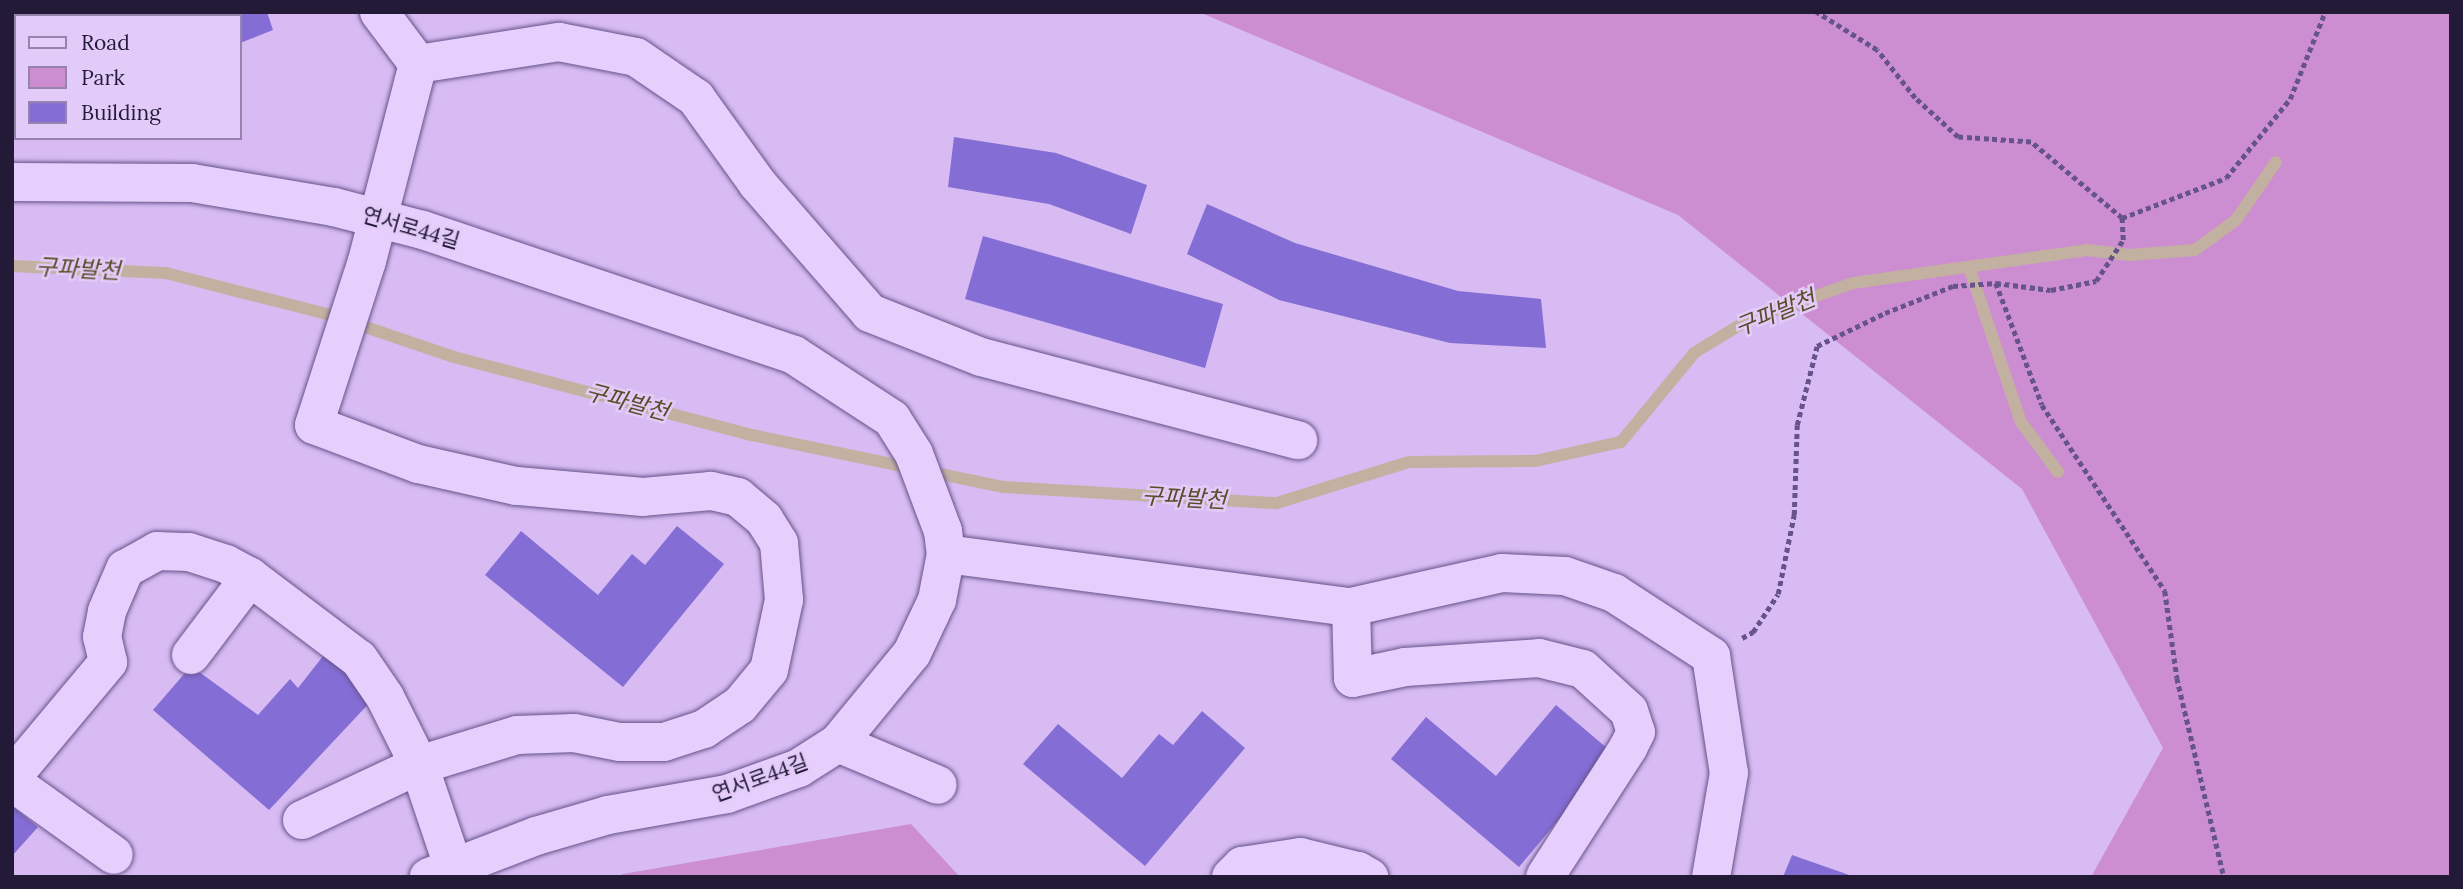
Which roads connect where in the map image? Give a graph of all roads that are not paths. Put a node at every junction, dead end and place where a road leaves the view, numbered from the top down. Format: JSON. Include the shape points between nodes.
{"nodes":[{"id":1,"x":379,"y":12,"type":"edge"},
{"id":2,"x":418,"y":64,"type":"junction"},
{"id":3,"x":12,"y":183,"type":"edge"},
{"id":4,"x":378,"y":217,"type":"junction"},
{"id":5,"x":1298,"y":439,"type":"dead end"},
{"id":6,"x":946,"y":554,"type":"junction"},
{"id":7,"x":250,"y":577,"type":"junction"},
{"id":8,"x":1352,"y":607,"type":"junction"},
{"id":9,"x":191,"y":655,"type":"dead end"},
{"id":10,"x":838,"y":743,"type":"junction"},
{"id":11,"x":419,"y":765,"type":"junction"},
{"id":12,"x":12,"y":776,"type":"edge"},
{"id":13,"x":12,"y":782,"type":"edge"},
{"id":14,"x":938,"y":785,"type":"dead end"},
{"id":15,"x":302,"y":820,"type":"dead end"},
{"id":16,"x":114,"y":855,"type":"dead end"},
{"id":17,"x":441,"y":871,"type":"edge"},
{"id":18,"x":1231,"y":877,"type":"edge"},
{"id":19,"x":1369,"y":877,"type":"edge"},
{"id":20,"x":1545,"y":877,"type":"edge"},
{"id":21,"x":1711,"y":877,"type":"edge"}],
"edges":[{"from":1,"to":2,"type":"street"},
{"from":2,"to":4,"type":"street"},
{"from":2,"to":5,"type":"street","via":[[559,42],[636,57],[696,98],[757,183],[870,313],[981,358]]},
{"from":3,"to":4,"type":"street","name":"연서로44길","via":[[191,183]]},
{"from":4,"to":6,"type":"street","name":"연서로44길","via":[[794,355],[892,419],[914,454],[938,517]]},
{"from":4,"to":11,"type":"street","via":[[314,425],[418,464],[516,486],[643,497],[711,491],[738,497],[764,519],[779,543],[784,600],[769,670],[740,705],[704,729],[664,742],[621,742],[574,733],[517,735]]},
{"from":6,"to":8,"type":"street"},
{"from":6,"to":10,"type":"street","name":"연서로44길","via":[[937,600],[912,653]]},
{"from":7,"to":9,"type":"street"},
{"from":7,"to":11,"type":"street","via":[[359,659],[385,697]]},
{"from":7,"to":12,"type":"street","via":[[189,552],[157,551],[125,569],[102,636],[108,662]]},
{"from":8,"to":20,"type":"street","via":[[1353,678],[1405,667],[1539,658],[1583,668],[1629,711],[1636,732],[1628,748]]},
{"from":8,"to":21,"type":"street","via":[[1502,573],[1565,576],[1614,593],[1711,656],[1729,773]]},
{"from":10,"to":14,"type":"street"},
{"from":10,"to":17,"type":"street","name":"연서로44길","via":[[799,768],[726,794],[608,815],[536,835]]},
{"from":11,"to":15,"type":"street"},
{"from":11,"to":17,"type":"street"},
{"from":13,"to":16,"type":"street"},
{"from":18,"to":19,"type":"street","via":[[1242,866],[1300,857]]}]}
